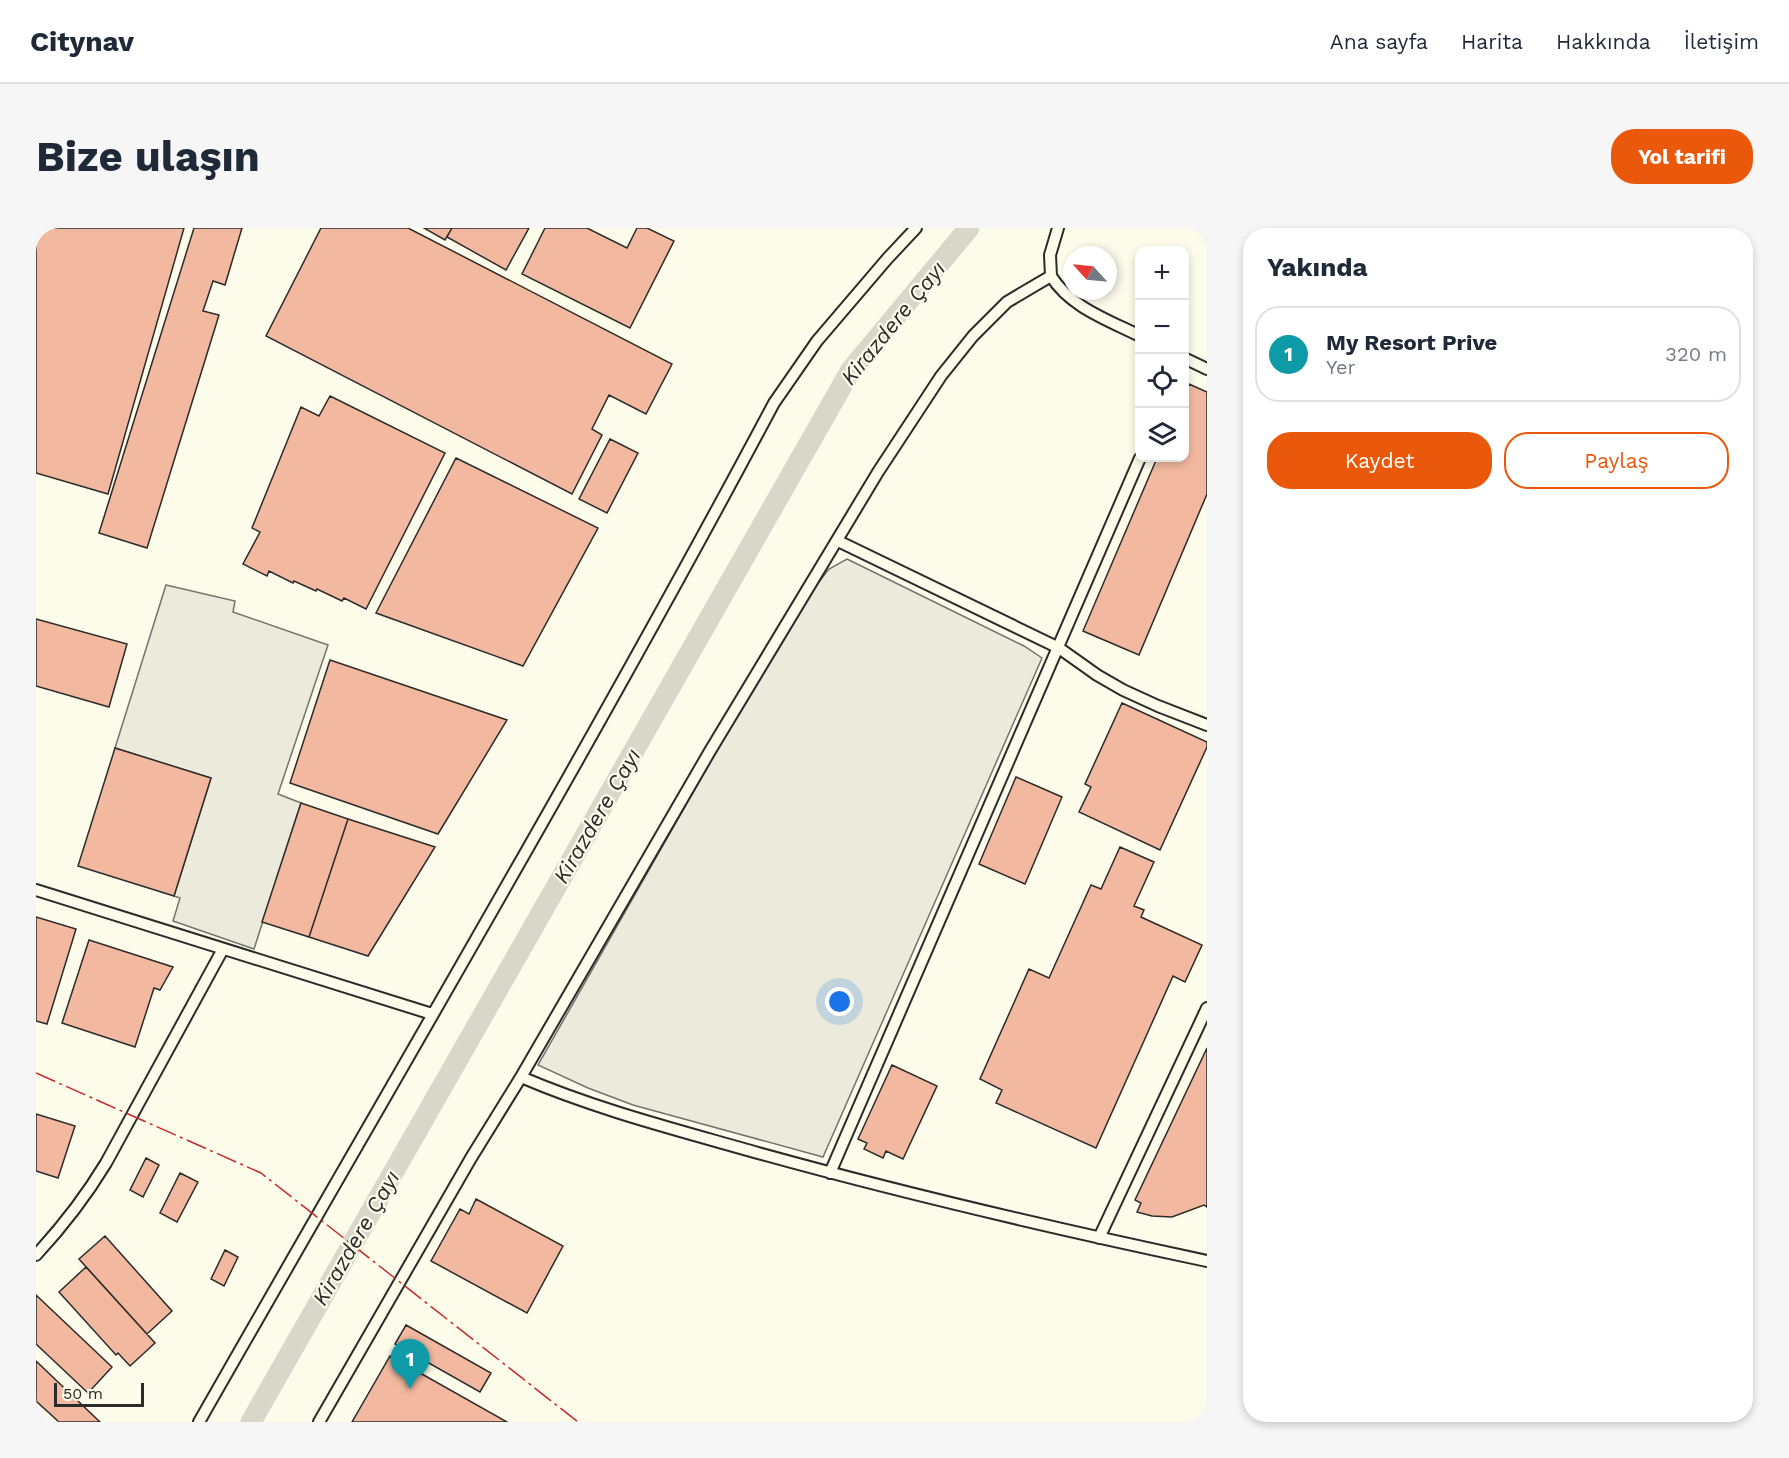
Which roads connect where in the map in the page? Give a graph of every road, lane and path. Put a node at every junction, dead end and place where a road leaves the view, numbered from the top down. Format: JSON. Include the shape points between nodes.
{"nodes":[{"id":1,"x":916,"y":228,"type":"edge"},
{"id":2,"x":1058,"y":228,"type":"edge"},
{"id":3,"x":1051,"y":276,"type":"junction"},
{"id":4,"x":1135,"y":333,"type":"edge"},
{"id":5,"x":1189,"y":360,"type":"edge"},
{"id":6,"x":1207,"y":369,"type":"edge"},
{"id":7,"x":1138,"y":462,"type":"edge"},
{"id":8,"x":838,"y":541,"type":"junction"},
{"id":9,"x":1059,"y":648,"type":"junction"},
{"id":10,"x":1207,"y":725,"type":"edge"},
{"id":11,"x":36,"y":890,"type":"edge"},
{"id":12,"x":223,"y":949,"type":"junction"},
{"id":13,"x":1207,"y":1008,"type":"edge"},
{"id":14,"x":432,"y":1014,"type":"junction"},
{"id":15,"x":521,"y":1077,"type":"junction"},
{"id":16,"x":830,"y":1173,"type":"junction"},
{"id":17,"x":1099,"y":1238,"type":"junction"},
{"id":18,"x":36,"y":1255,"type":"edge"},
{"id":19,"x":1207,"y":1261,"type":"edge"},
{"id":20,"x":199,"y":1422,"type":"edge"},
{"id":21,"x":319,"y":1422,"type":"edge"}],
"edges":[{"from":1,"to":14,"type":"street","via":[[817,340],[774,403],[547,817]]},
{"from":2,"to":3,"type":"street","via":[[1050,255]]},
{"from":3,"to":4,"type":"street","via":[[1058,288],[1076,303]]},
{"from":3,"to":8,"type":"street","via":[[1007,302],[973,336],[941,376]]},
{"from":5,"to":6,"type":"street"},
{"from":7,"to":9,"type":"street"},
{"from":8,"to":9,"type":"street"},
{"from":8,"to":15,"type":"street","via":[[710,751]]},
{"from":9,"to":10,"type":"street","via":[[1123,690]]},
{"from":9,"to":16,"type":"street"},
{"from":11,"to":12,"type":"street"},
{"from":12,"to":14,"type":"street"},
{"from":12,"to":18,"type":"street","via":[[106,1163],[63,1226]]},
{"from":13,"to":17,"type":"street"},
{"from":14,"to":20,"type":"street"},
{"from":15,"to":16,"type":"street","via":[[599,1107]]},
{"from":15,"to":21,"type":"street"},
{"from":16,"to":17,"type":"street"},
{"from":17,"to":19,"type":"street"}]}
